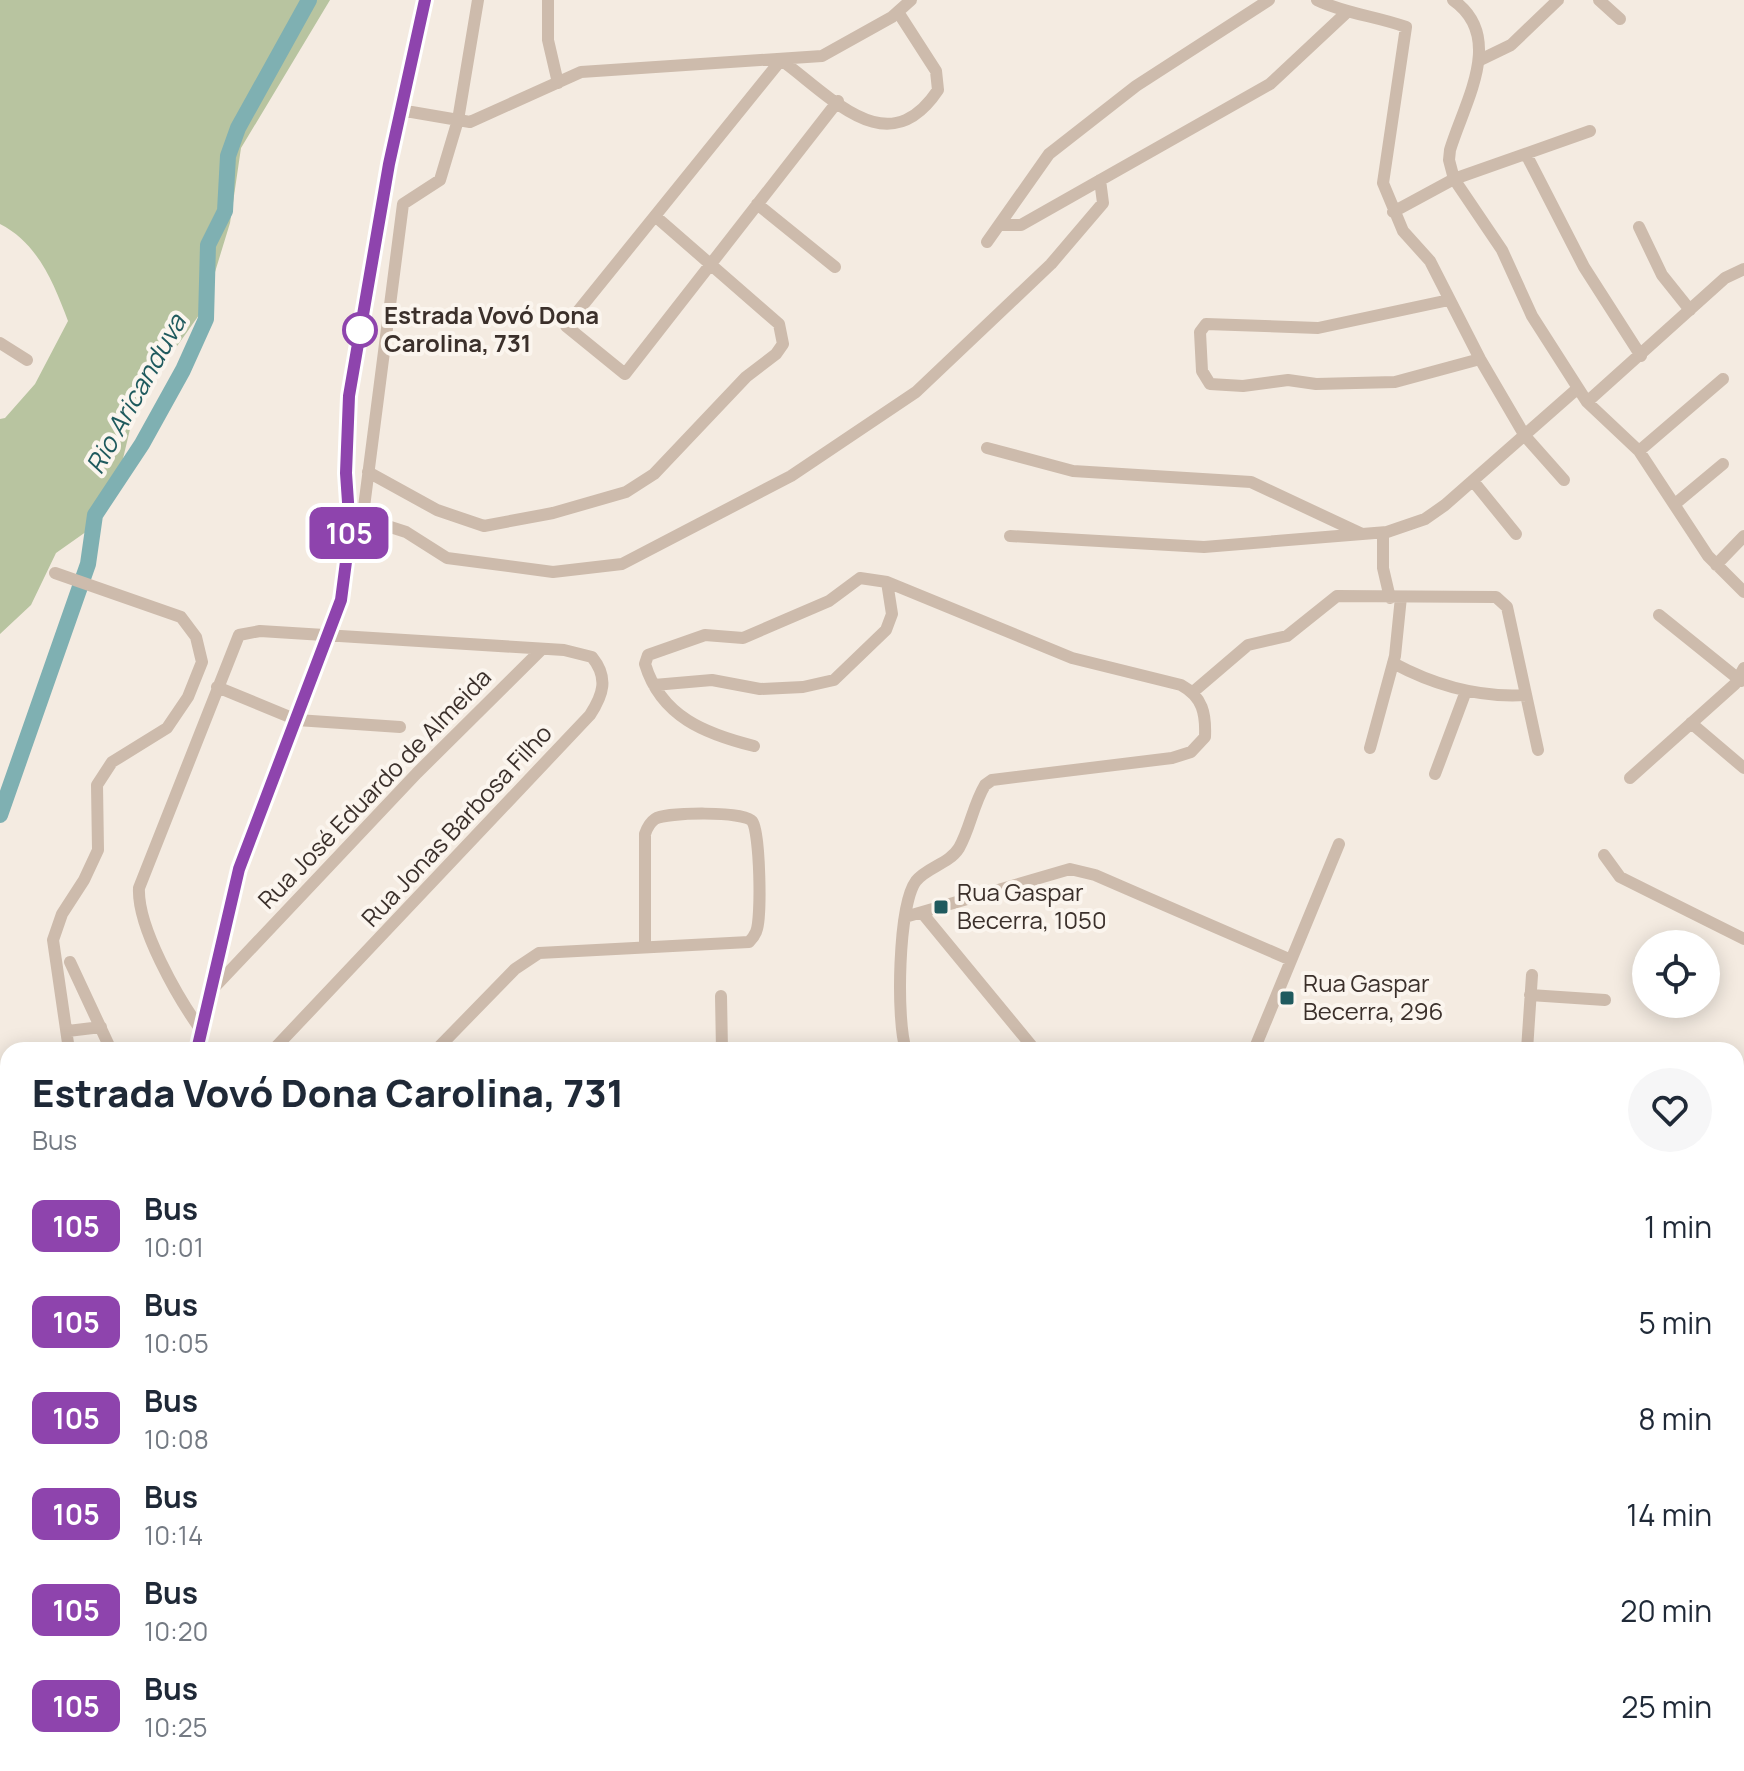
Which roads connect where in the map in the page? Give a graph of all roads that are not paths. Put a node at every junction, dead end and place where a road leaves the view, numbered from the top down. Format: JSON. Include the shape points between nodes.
{"nodes":[{"id":1,"x":425,"y":0,"type":"edge"},
{"id":2,"x":478,"y":0,"type":"edge"},
{"id":3,"x":548,"y":0,"type":"edge"},
{"id":4,"x":911,"y":0,"type":"edge"},
{"id":5,"x":1269,"y":0,"type":"edge"},
{"id":6,"x":1317,"y":0,"type":"edge"},
{"id":7,"x":1558,"y":0,"type":"edge"},
{"id":8,"x":1599,"y":0,"type":"edge"},
{"id":9,"x":1460,"y":2,"type":"edge"},
{"id":10,"x":898,"y":12,"type":"junction"},
{"id":11,"x":1346,"y":13,"type":"junction"},
{"id":12,"x":1620,"y":19,"type":"dead end"},
{"id":13,"x":781,"y":60,"type":"junction"},
{"id":14,"x":1480,"y":60,"type":"junction"},
{"id":15,"x":558,"y":83,"type":"junction"},
{"id":16,"x":838,"y":101,"type":"junction"},
{"id":17,"x":400,"y":110,"type":"junction"},
{"id":18,"x":458,"y":120,"type":"junction"},
{"id":19,"x":1590,"y":131,"type":"dead end"},
{"id":20,"x":1527,"y":156,"type":"junction"},
{"id":21,"x":1454,"y":179,"type":"junction"},
{"id":22,"x":1100,"y":180,"type":"junction"},
{"id":23,"x":757,"y":204,"type":"junction"},
{"id":24,"x":1393,"y":212,"type":"junction"},
{"id":25,"x":655,"y":216,"type":"junction"},
{"id":26,"x":999,"y":225,"type":"junction"},
{"id":27,"x":1639,"y":227,"type":"dead end"},
{"id":28,"x":987,"y":242,"type":"dead end"},
{"id":29,"x":712,"y":263,"type":"junction"},
{"id":30,"x":835,"y":267,"type":"dead end"},
{"id":31,"x":1744,"y":269,"type":"edge"},
{"id":32,"x":1449,"y":300,"type":"junction"},
{"id":33,"x":1690,"y":310,"type":"junction"},
{"id":34,"x":0,"y":343,"type":"edge"},
{"id":35,"x":1641,"y":356,"type":"junction"},
{"id":36,"x":1480,"y":359,"type":"junction"},
{"id":37,"x":27,"y":360,"type":"dead end"},
{"id":38,"x":1723,"y":379,"type":"dead end"},
{"id":39,"x":1578,"y":388,"type":"junction"},
{"id":40,"x":1587,"y":402,"type":"junction"},
{"id":41,"x":1525,"y":436,"type":"junction"},
{"id":42,"x":987,"y":448,"type":"dead end"},
{"id":43,"x":1639,"y":451,"type":"junction"},
{"id":44,"x":1723,"y":464,"type":"dead end"},
{"id":45,"x":368,"y":472,"type":"junction"},
{"id":46,"x":1564,"y":480,"type":"dead end"},
{"id":47,"x":1473,"y":481,"type":"junction"},
{"id":48,"x":1675,"y":504,"type":"junction"},
{"id":49,"x":1383,"y":533,"type":"junction"},
{"id":50,"x":1516,"y":534,"type":"dead end"},
{"id":51,"x":1365,"y":535,"type":"junction"},
{"id":52,"x":1010,"y":536,"type":"dead end"},
{"id":53,"x":1744,"y":536,"type":"edge"},
{"id":54,"x":1716,"y":565,"type":"junction"},
{"id":55,"x":55,"y":573,"type":"dead end"},
{"id":56,"x":887,"y":582,"type":"junction"},
{"id":57,"x":1744,"y":592,"type":"edge"},
{"id":58,"x":1396,"y":598,"type":"junction"},
{"id":59,"x":1659,"y":615,"type":"dead end"},
{"id":60,"x":329,"y":635,"type":"junction"},
{"id":61,"x":540,"y":651,"type":"junction"},
{"id":62,"x":1393,"y":663,"type":"junction"},
{"id":63,"x":1742,"y":676,"type":"edge"},
{"id":64,"x":654,"y":685,"type":"junction"},
{"id":65,"x":217,"y":687,"type":"junction"},
{"id":66,"x":1466,"y":691,"type":"junction"},
{"id":67,"x":1193,"y":692,"type":"junction"},
{"id":68,"x":1526,"y":695,"type":"junction"},
{"id":69,"x":297,"y":720,"type":"junction"},
{"id":70,"x":1691,"y":723,"type":"junction"},
{"id":71,"x":400,"y":727,"type":"dead end"},
{"id":72,"x":754,"y":746,"type":"dead end"},
{"id":73,"x":1370,"y":748,"type":"dead end"},
{"id":74,"x":1538,"y":750,"type":"dead end"},
{"id":75,"x":1744,"y":768,"type":"edge"},
{"id":76,"x":1435,"y":774,"type":"dead end"},
{"id":77,"x":1630,"y":778,"type":"dead end"},
{"id":78,"x":1339,"y":844,"type":"dead end"},
{"id":79,"x":1604,"y":855,"type":"dead end"},
{"id":80,"x":923,"y":914,"type":"junction"},
{"id":81,"x":905,"y":917,"type":"junction"},
{"id":82,"x":1744,"y":939,"type":"edge"},
{"id":83,"x":645,"y":947,"type":"junction"},
{"id":84,"x":1291,"y":960,"type":"junction"},
{"id":85,"x":70,"y":962,"type":"dead end"},
{"id":86,"x":1532,"y":975,"type":"dead end"},
{"id":87,"x":209,"y":993,"type":"junction"},
{"id":88,"x":1530,"y":995,"type":"junction"},
{"id":89,"x":721,"y":996,"type":"dead end"},
{"id":90,"x":1605,"y":1000,"type":"dead end"},
{"id":91,"x":101,"y":1027,"type":"junction"},
{"id":92,"x":201,"y":1030,"type":"junction"},
{"id":93,"x":68,"y":1031,"type":"junction"},
{"id":94,"x":69,"y":1042,"type":"edge"},
{"id":95,"x":108,"y":1042,"type":"edge"},
{"id":96,"x":199,"y":1042,"type":"edge"},
{"id":97,"x":281,"y":1042,"type":"edge"},
{"id":98,"x":444,"y":1042,"type":"edge"},
{"id":99,"x":722,"y":1042,"type":"edge"},
{"id":100,"x":905,"y":1042,"type":"edge"},
{"id":101,"x":1028,"y":1042,"type":"edge"},
{"id":102,"x":1257,"y":1042,"type":"edge"},
{"id":103,"x":1527,"y":1042,"type":"edge"}],
"edges":[{"from":1,"to":17,"type":"street"},
{"from":2,"to":18,"type":"street"},
{"from":3,"to":15,"type":"street","via":[[548,40]]},
{"from":4,"to":10,"type":"street"},
{"from":5,"to":26,"type":"street","via":[[1136,86],[1049,154]]},
{"from":6,"to":11,"type":"street"},
{"from":7,"to":14,"type":"street","via":[[1511,45]]},
{"from":8,"to":12,"type":"street"},
{"from":9,"to":14,"type":"street","via":[[1478,33]]},
{"from":10,"to":13,"type":"street","via":[[822,56]]},
{"from":10,"to":16,"type":"street","via":[[936,71],[938,90],[923,113],[892,126],[869,124]]},
{"from":11,"to":22,"type":"street","via":[[1270,84]]},
{"from":11,"to":24,"type":"street","via":[[1406,27],[1383,183]]},
{"from":13,"to":15,"type":"street","via":[[581,72]]},
{"from":13,"to":16,"type":"street"},
{"from":13,"to":25,"type":"street"},
{"from":14,"to":21,"type":"street","via":[[1450,150]]},
{"from":15,"to":18,"type":"street","via":[[470,122]]},
{"from":16,"to":23,"type":"street"},
{"from":17,"to":18,"type":"street"},
{"from":17,"to":60,"type":"street","via":[[349,396],[350,531],[343,589]]},
{"from":18,"to":45,"type":"street","via":[[440,180],[403,204]]},
{"from":19,"to":20,"type":"street"},
{"from":20,"to":21,"type":"street"},
{"from":20,"to":35,"type":"street","via":[[1584,267]]},
{"from":21,"to":24,"type":"street"},
{"from":21,"to":39,"type":"street","via":[[1502,250],[1532,316]]},
{"from":22,"to":26,"type":"street","via":[[1021,225]]},
{"from":22,"to":45,"type":"street","via":[[1103,203],[1051,264],[916,392],[791,476],[622,564],[553,572],[447,558],[406,532],[375,522],[364,507]]},
{"from":23,"to":29,"type":"street"},
{"from":23,"to":30,"type":"street"},
{"from":24,"to":32,"type":"street","via":[[1430,261]]},
{"from":25,"to":29,"type":"street"},
{"from":25,"to":29,"type":"street","via":[[566,326],[578,336],[625,374]]},
{"from":26,"to":28,"type":"street"},
{"from":27,"to":33,"type":"street","via":[[1662,275]]},
{"from":29,"to":45,"type":"street","via":[[779,324],[783,344],[710,413],[678,452],[626,492],[484,526],[437,510]]},
{"from":31,"to":33,"type":"street","via":[[1725,278]]},
{"from":32,"to":36,"type":"street"},
{"from":32,"to":36,"type":"street","via":[[1318,328],[1206,324],[1200,332],[1202,371],[1210,384],[1221,385],[1288,380],[1353,384],[1395,382]]},
{"from":33,"to":35,"type":"street"},
{"from":34,"to":37,"type":"street"},
{"from":35,"to":40,"type":"street"},
{"from":36,"to":41,"type":"street"},
{"from":38,"to":43,"type":"street"},
{"from":39,"to":40,"type":"street"},
{"from":39,"to":41,"type":"street"},
{"from":40,"to":43,"type":"street"},
{"from":41,"to":46,"type":"street"},
{"from":41,"to":47,"type":"street"},
{"from":42,"to":51,"type":"street","via":[[1073,471],[1251,482]]},
{"from":43,"to":48,"type":"street"},
{"from":44,"to":48,"type":"street"},
{"from":47,"to":49,"type":"street","via":[[1425,519]]},
{"from":47,"to":50,"type":"street"},
{"from":48,"to":54,"type":"street"},
{"from":49,"to":51,"type":"street"},
{"from":49,"to":58,"type":"street","via":[[1383,568]]},
{"from":51,"to":52,"type":"street","via":[[1204,547]]},
{"from":53,"to":54,"type":"street"},
{"from":54,"to":57,"type":"street"},
{"from":55,"to":93,"type":"street","via":[[181,617],[196,637],[202,662],[188,697],[167,728],[112,762],[97,785],[98,850],[53,940]]},
{"from":56,"to":64,"type":"street","via":[[860,578],[829,601],[743,638],[705,635],[655,650],[645,664]]},
{"from":56,"to":64,"type":"street","via":[[892,614],[886,630],[834,680],[760,689],[712,680]]},
{"from":56,"to":67,"type":"street","via":[[1072,658]]},
{"from":58,"to":62,"type":"street"},
{"from":58,"to":67,"type":"street","via":[[1330,598],[1287,636],[1248,645]]},
{"from":58,"to":68,"type":"street","via":[[1483,596],[1504,601]]},
{"from":59,"to":63,"type":"street"},
{"from":60,"to":61,"type":"street","name":"Rua Jonas Barbosa Filho"},
{"from":60,"to":65,"type":"street","name":"Rua Jonas Barbosa Filho","via":[[241,633]]},
{"from":60,"to":69,"type":"street"},
{"from":61,"to":87,"type":"street","name":"Rua José Eduardo de Almeida"},
{"from":61,"to":97,"type":"street","name":"Rua Jonas Barbosa Filho","via":[[585,654],[599,665],[603,690],[590,715]]},
{"from":62,"to":66,"type":"street"},
{"from":62,"to":73,"type":"street"},
{"from":63,"to":70,"type":"street"},
{"from":64,"to":72,"type":"street","via":[[695,728]]},
{"from":65,"to":69,"type":"street"},
{"from":65,"to":92,"type":"street","via":[[140,880],[139,895],[165,971]]},
{"from":66,"to":68,"type":"street"},
{"from":66,"to":76,"type":"street"},
{"from":67,"to":81,"type":"street","via":[[1206,718],[1205,737],[1191,752],[988,782],[960,847],[914,884]]},
{"from":68,"to":74,"type":"street"},
{"from":69,"to":71,"type":"street"},
{"from":69,"to":87,"type":"street","via":[[239,869]]},
{"from":70,"to":75,"type":"street"},
{"from":70,"to":77,"type":"street"},
{"from":78,"to":84,"type":"street"},
{"from":79,"to":82,"type":"street","via":[[1620,877]]},
{"from":80,"to":81,"type":"street"},
{"from":80,"to":84,"type":"street","via":[[1056,871],[1082,870]]},
{"from":80,"to":101,"type":"street"},
{"from":81,"to":100,"type":"street","via":[[899,1007]]},
{"from":83,"to":83,"type":"street","via":[[645,834],[652,822],[664,816],[714,814],[751,819],[757,833],[754,937],[745,943]]},
{"from":83,"to":98,"type":"street","via":[[532,955]]},
{"from":84,"to":102,"type":"street"},
{"from":85,"to":91,"type":"street"},
{"from":86,"to":88,"type":"street"},
{"from":87,"to":92,"type":"street"},
{"from":88,"to":90,"type":"street"},
{"from":88,"to":103,"type":"street"},
{"from":89,"to":99,"type":"street"},
{"from":91,"to":93,"type":"street"},
{"from":91,"to":95,"type":"street"},
{"from":92,"to":96,"type":"street"},
{"from":93,"to":94,"type":"street"}]}
